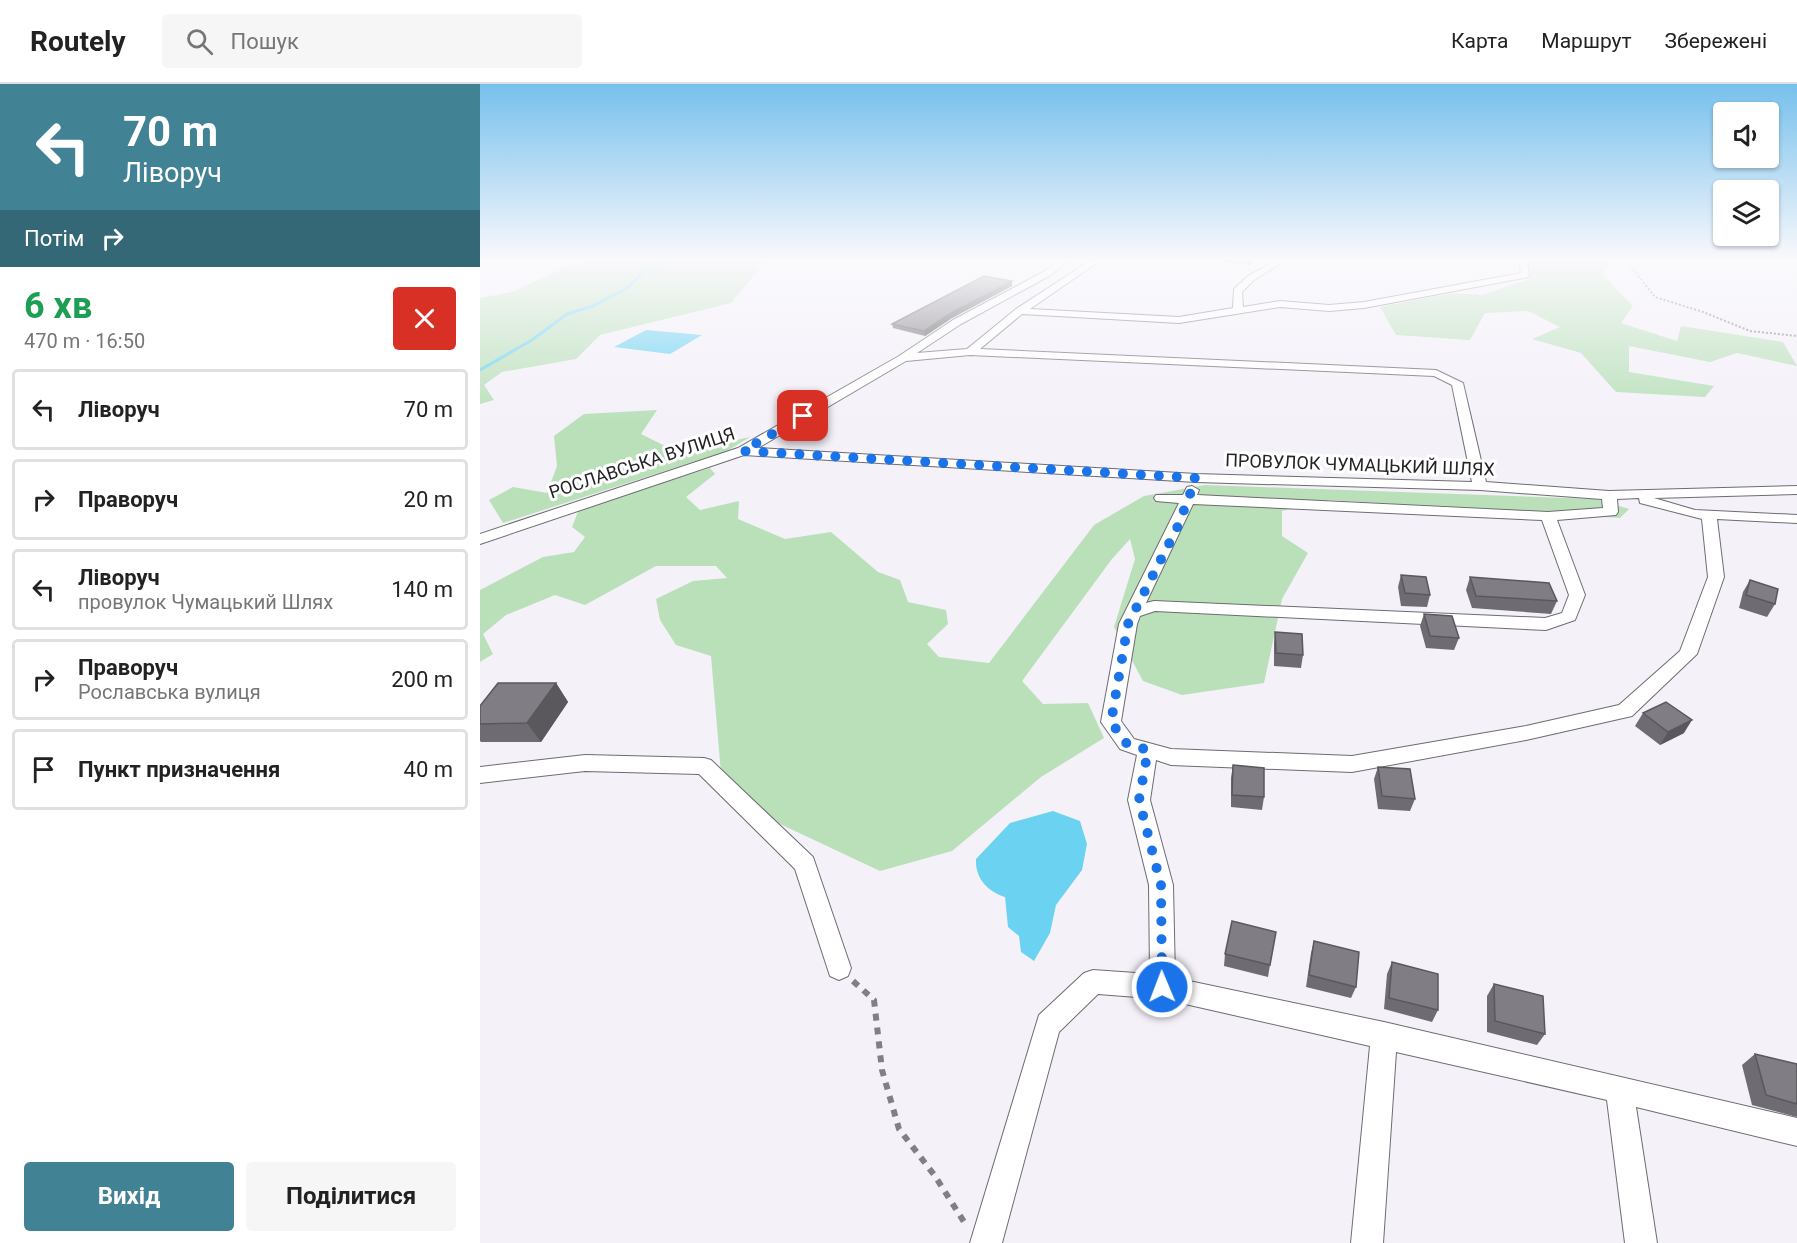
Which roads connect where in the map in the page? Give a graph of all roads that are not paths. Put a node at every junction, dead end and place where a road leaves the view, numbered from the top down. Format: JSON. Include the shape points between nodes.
{"nodes":[{"id":1,"x":972,"y":314,"type":"edge"},
{"id":2,"x":1015,"y":314,"type":"edge"},
{"id":3,"x":1085,"y":314,"type":"edge"},
{"id":4,"x":1211,"y":314,"type":"edge"},
{"id":5,"x":970,"y":352,"type":"junction"},
{"id":6,"x":903,"y":358,"type":"junction"},
{"id":7,"x":743,"y":451,"type":"junction"},
{"id":8,"x":1196,"y":478,"type":"junction"},
{"id":9,"x":1480,"y":486,"type":"junction"},
{"id":10,"x":1797,"y":490,"type":"edge"},
{"id":11,"x":1618,"y":495,"type":"junction"},
{"id":12,"x":1161,"y":498,"type":"dead end"},
{"id":13,"x":1190,"y":499,"type":"junction"},
{"id":14,"x":1710,"y":515,"type":"junction"},
{"id":15,"x":1548,"y":516,"type":"junction"},
{"id":16,"x":1797,"y":519,"type":"edge"},
{"id":17,"x":480,"y":539,"type":"edge"},
{"id":18,"x":1133,"y":613,"type":"junction"},
{"id":19,"x":1148,"y":750,"type":"junction"},
{"id":20,"x":480,"y":775,"type":"edge"},
{"id":21,"x":839,"y":968,"type":"road end"},
{"id":22,"x":1162,"y":987,"type":"junction"},
{"id":23,"x":1384,"y":1035,"type":"junction"},
{"id":24,"x":1619,"y":1089,"type":"junction"},
{"id":25,"x":1797,"y":1132,"type":"edge"},
{"id":26,"x":978,"y":1238,"type":"edge"},
{"id":27,"x":1367,"y":1243,"type":"edge"},
{"id":28,"x":1641,"y":1243,"type":"edge"}],
"edges":[{"from":1,"to":6,"type":"street","name":"РОСЛАВСЬКА ВУЛИЦЯ"},
{"from":2,"to":5,"type":"street"},
{"from":3,"to":4,"type":"street","via":[[1179,320]]},
{"from":5,"to":6,"type":"street","name":"РОСЛАВСЬКА ВУЛИЦЯ"},
{"from":5,"to":9,"type":"street","name":"РОСЛАВСЬКА ВУЛИЦЯ","via":[[1436,373],[1457,382]]},
{"from":6,"to":7,"type":"street","name":"РОСЛАВСЬКА ВУЛИЦЯ"},
{"from":7,"to":8,"type":"street","name":"ПРОВУЛОК ЧУМАЦЬКИЙ ШЛЯХ"},
{"from":7,"to":17,"type":"street","name":"РОСЛАВСЬКА ВУЛИЦЯ"},
{"from":8,"to":9,"type":"street","name":"ПРОВУЛОК ЧУМАЦЬКИЙ ШЛЯХ"},
{"from":8,"to":13,"type":"street"},
{"from":9,"to":11,"type":"street","name":"ПРОВУЛОК ЧУМАЦЬКИЙ ШЛЯХ"},
{"from":10,"to":11,"type":"street","name":"ПРОВУЛОК ЧУМАЦЬКИЙ ШЛЯХ"},
{"from":11,"to":14,"type":"street"},
{"from":11,"to":15,"type":"street","via":[[1611,512]]},
{"from":12,"to":13,"type":"street"},
{"from":13,"to":15,"type":"street"},
{"from":13,"to":18,"type":"street"},
{"from":14,"to":16,"type":"street"},
{"from":14,"to":19,"type":"street","via":[[1716,577],[1688,654],[1625,711],[1352,764],[1171,757]]},
{"from":15,"to":18,"type":"street","via":[[1577,595],[1569,616],[1546,624],[1154,606]]},
{"from":18,"to":19,"type":"street","via":[[1111,722],[1127,744]]},
{"from":19,"to":22,"type":"street","via":[[1139,800],[1161,885]]},
{"from":20,"to":21,"type":"street","via":[[585,763],[704,766],[805,864]]},
{"from":22,"to":23,"type":"street"},
{"from":22,"to":26,"type":"street","via":[[1093,982],[1048,1024]]},
{"from":23,"to":24,"type":"street"},
{"from":23,"to":27,"type":"street"},
{"from":24,"to":25,"type":"street"},
{"from":24,"to":28,"type":"street"}]}
